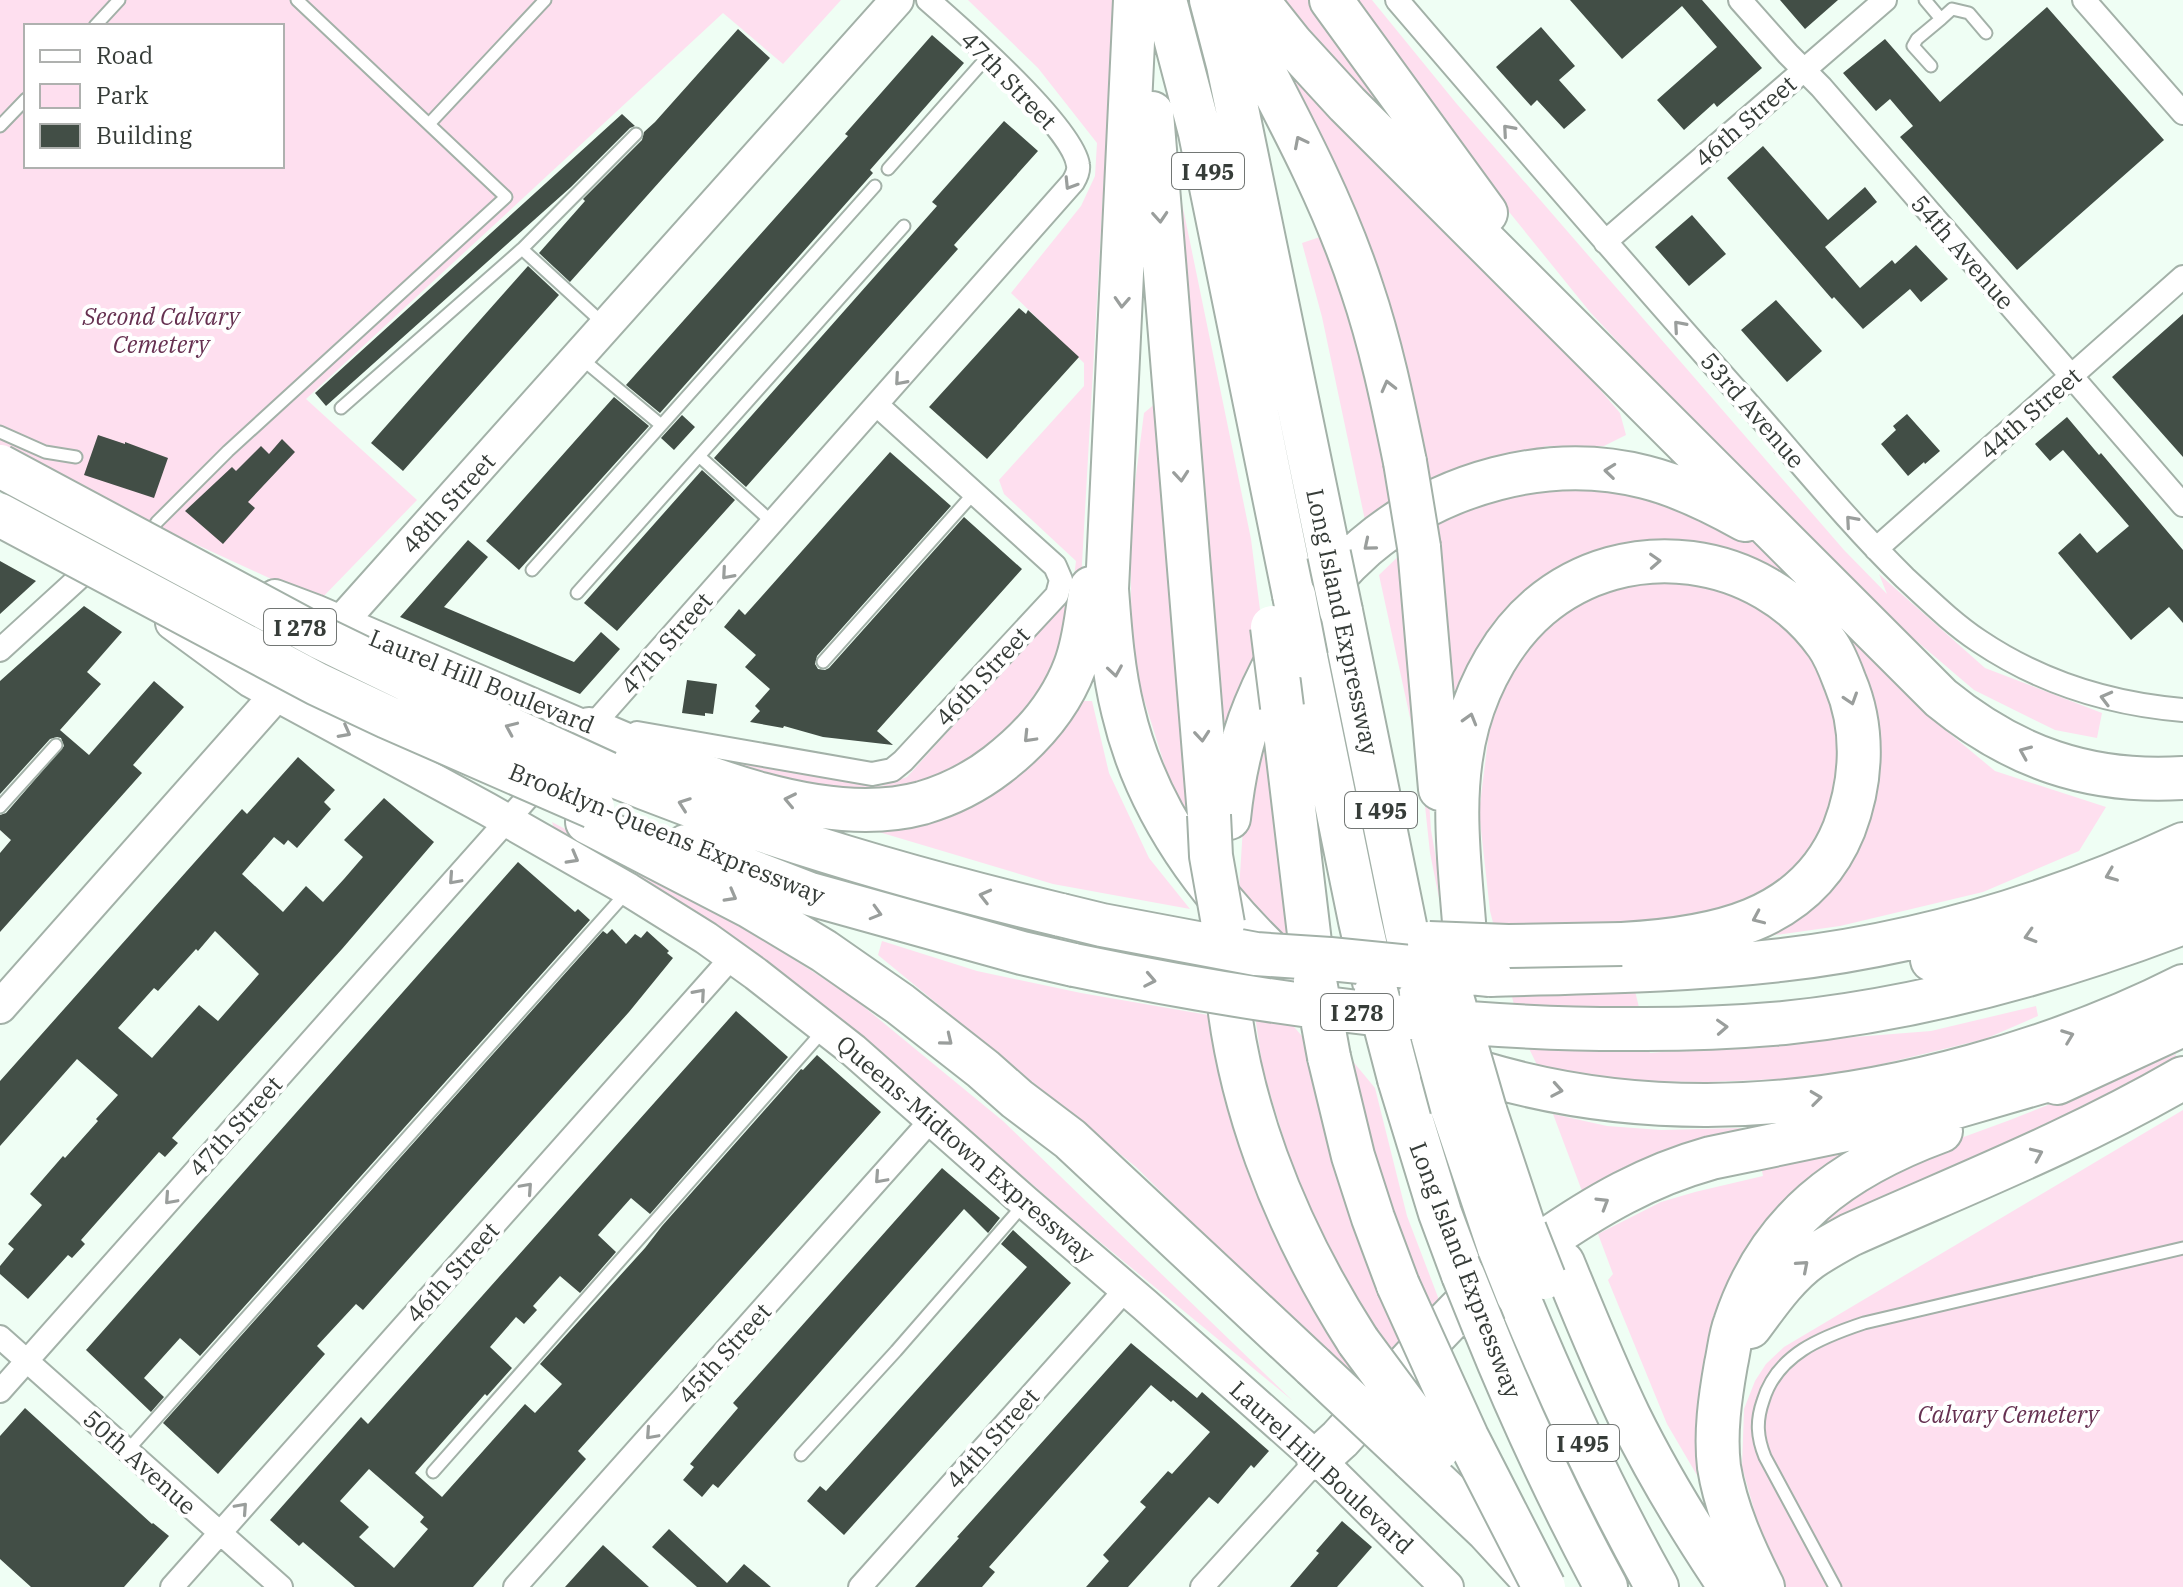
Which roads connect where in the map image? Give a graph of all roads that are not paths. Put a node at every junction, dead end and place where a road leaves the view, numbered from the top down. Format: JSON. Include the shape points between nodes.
{"nodes":[{"id":1,"x":119,"y":0,"type":"edge"},
{"id":2,"x":297,"y":0,"type":"edge"},
{"id":3,"x":545,"y":0,"type":"edge"},
{"id":4,"x":897,"y":0,"type":"edge"},
{"id":5,"x":928,"y":0,"type":"edge"},
{"id":6,"x":1135,"y":0,"type":"edge"},
{"id":7,"x":1143,"y":0,"type":"edge"},
{"id":8,"x":1165,"y":0,"type":"edge"},
{"id":9,"x":1211,"y":0,"type":"edge"},
{"id":10,"x":1227,"y":0,"type":"edge"},
{"id":11,"x":1257,"y":0,"type":"edge"},
{"id":12,"x":1331,"y":0,"type":"edge"},
{"id":13,"x":1397,"y":0,"type":"edge"},
{"id":14,"x":1740,"y":0,"type":"edge"},
{"id":15,"x":1885,"y":0,"type":"edge"},
{"id":16,"x":1925,"y":0,"type":"edge"},
{"id":17,"x":2084,"y":0,"type":"edge"},
{"id":18,"x":1941,"y":19,"type":"junction"},
{"id":19,"x":97,"y":24,"type":"edge"},
{"id":20,"x":1986,"y":33,"type":"dead end"},
{"id":21,"x":989,"y":55,"type":"junction"},
{"id":22,"x":1931,"y":66,"type":"dead end"},
{"id":23,"x":1804,"y":71,"type":"junction"},
{"id":24,"x":24,"y":101,"type":"edge"},
{"id":25,"x":2183,"y":113,"type":"edge"},
{"id":26,"x":429,"y":124,"type":"junction"},
{"id":27,"x":0,"y":126,"type":"edge"},
{"id":28,"x":636,"y":134,"type":"dead end"},
{"id":29,"x":888,"y":169,"type":"dead end"},
{"id":30,"x":875,"y":186,"type":"dead end"},
{"id":31,"x":904,"y":226,"type":"dead end"},
{"id":32,"x":1605,"y":242,"type":"junction"},
{"id":33,"x":522,"y":249,"type":"junction"},
{"id":34,"x":2183,"y":277,"type":"edge"},
{"id":35,"x":606,"y":325,"type":"junction"},
{"id":36,"x":1571,"y":326,"type":"junction"},
{"id":37,"x":578,"y":356,"type":"junction"},
{"id":38,"x":2071,"y":377,"type":"junction"},
{"id":39,"x":877,"y":405,"type":"junction"},
{"id":40,"x":341,"y":408,"type":"dead end"},
{"id":41,"x":661,"y":425,"type":"junction"},
{"id":42,"x":0,"y":432,"type":"edge"},
{"id":43,"x":699,"y":456,"type":"junction"},
{"id":44,"x":76,"y":457,"type":"dead end"},
{"id":45,"x":0,"y":466,"type":"edge"},
{"id":46,"x":0,"y":489,"type":"edge"},
{"id":47,"x":974,"y":493,"type":"junction"},
{"id":48,"x":0,"y":500,"type":"edge"},
{"id":49,"x":2183,"y":505,"type":"edge"},
{"id":50,"x":1110,"y":509,"type":"junction"},
{"id":51,"x":0,"y":515,"type":"edge"},
{"id":52,"x":772,"y":522,"type":"junction"},
{"id":53,"x":1784,"y":542,"type":"junction"},
{"id":54,"x":141,"y":546,"type":"junction"},
{"id":55,"x":1876,"y":549,"type":"junction"},
{"id":56,"x":92,"y":566,"type":"junction"},
{"id":57,"x":532,"y":570,"type":"dead end"},
{"id":58,"x":577,"y":593,"type":"dead end"},
{"id":59,"x":1283,"y":611,"type":"junction"},
{"id":60,"x":340,"y":623,"type":"junction"},
{"id":61,"x":0,"y":650,"type":"edge"},
{"id":62,"x":823,"y":662,"type":"dead end"},
{"id":63,"x":276,"y":695,"type":"junction"},
{"id":64,"x":2183,"y":710,"type":"edge"},
{"id":65,"x":589,"y":729,"type":"junction"},
{"id":66,"x":56,"y":745,"type":"dead end"},
{"id":67,"x":892,"y":770,"type":"joint"},
{"id":68,"x":2183,"y":778,"type":"edge"},
{"id":69,"x":596,"y":800,"type":"junction"},
{"id":70,"x":0,"y":807,"type":"edge"},
{"id":71,"x":1219,"y":817,"type":"junction"},
{"id":72,"x":506,"y":820,"type":"junction"},
{"id":73,"x":2183,"y":844,"type":"edge"},
{"id":74,"x":2183,"y":882,"type":"edge"},
{"id":75,"x":629,"y":890,"type":"junction"},
{"id":76,"x":2183,"y":923,"type":"edge"},
{"id":77,"x":1465,"y":935,"type":"junction"},
{"id":78,"x":732,"y":957,"type":"junction"},
{"id":79,"x":1241,"y":964,"type":"junction"},
{"id":80,"x":1629,"y":968,"type":"junction"},
{"id":81,"x":2183,"y":986,"type":"edge"},
{"id":82,"x":0,"y":1007,"type":"edge"},
{"id":83,"x":2183,"y":1025,"type":"edge"},
{"id":84,"x":826,"y":1028,"type":"junction"},
{"id":85,"x":2083,"y":1070,"type":"junction"},
{"id":86,"x":2183,"y":1078,"type":"edge"},
{"id":87,"x":1484,"y":1112,"type":"junction"},
{"id":88,"x":932,"y":1119,"type":"junction"},
{"id":89,"x":1025,"y":1202,"type":"junction"},
{"id":90,"x":1523,"y":1231,"type":"junction"},
{"id":91,"x":2183,"y":1248,"type":"edge"},
{"id":92,"x":1541,"y":1279,"type":"junction"},
{"id":93,"x":1126,"y":1289,"type":"junction"},
{"id":94,"x":0,"y":1337,"type":"edge"},
{"id":95,"x":1194,"y":1349,"type":"joint"},
{"id":96,"x":27,"y":1361,"type":"junction"},
{"id":97,"x":1724,"y":1373,"type":"junction"},
{"id":98,"x":0,"y":1391,"type":"edge"},
{"id":99,"x":127,"y":1451,"type":"junction"},
{"id":100,"x":801,"y":1455,"type":"dead end"},
{"id":101,"x":1318,"y":1459,"type":"junction"},
{"id":102,"x":1413,"y":1460,"type":"junction"},
{"id":103,"x":433,"y":1472,"type":"dead end"},
{"id":104,"x":220,"y":1533,"type":"junction"},
{"id":105,"x":172,"y":1587,"type":"edge"},
{"id":106,"x":281,"y":1587,"type":"edge"},
{"id":107,"x":515,"y":1587,"type":"edge"},
{"id":108,"x":860,"y":1587,"type":"edge"},
{"id":109,"x":1202,"y":1587,"type":"edge"},
{"id":110,"x":1447,"y":1587,"type":"edge"},
{"id":111,"x":1503,"y":1587,"type":"edge"},
{"id":112,"x":1541,"y":1587,"type":"edge"},
{"id":113,"x":1606,"y":1587,"type":"edge"},
{"id":114,"x":1657,"y":1587,"type":"edge"},
{"id":115,"x":1708,"y":1587,"type":"edge"},
{"id":116,"x":1730,"y":1587,"type":"edge"},
{"id":117,"x":1763,"y":1587,"type":"edge"},
{"id":118,"x":1835,"y":1587,"type":"edge"}],
"edges":[{"from":1,"to":19,"type":"lane"},
{"from":2,"to":26,"type":"lane"},
{"from":3,"to":26,"type":"lane"},
{"from":4,"to":35,"type":"main road","name":"48th Street"},
{"from":5,"to":21,"type":"street","name":"47th Street"},
{"from":6,"to":50,"type":"highway","one_way":true},
{"from":7,"to":71,"type":"highway","one_way":true},
{"from":8,"to":59,"type":"highway","number":"I 495","via":[[1200,133],[1255,404],[1262,559]]},
{"from":9,"to":87,"type":"highway","name":"Long Island Expressway","number":"I 495","bridge":true,"via":[[1406,930]]},
{"from":77,"to":10,"type":"highway","one_way":true,"bridge":true,"via":[[1446,859],[1419,547],[1374,328],[1316,175]]},
{"from":11,"to":36,"type":"highway","via":[[1347,104]]},
{"from":12,"to":36,"type":"highway"},
{"from":32,"to":13,"type":"street","name":"53rd Avenue","one_way":true},
{"from":14,"to":23,"type":"street","name":"54th Avenue"},
{"from":15,"to":23,"type":"street","name":"46th Street"},
{"from":16,"to":18,"type":"lane"},
{"from":17,"to":25,"type":"street"},
{"from":18,"to":20,"type":"lane","via":[[1952,9],[1969,13]]},
{"from":18,"to":22,"type":"lane","via":[[1913,46]]},
{"from":21,"to":29,"type":"lane"},
{"from":21,"to":39,"type":"street","name":"47th Street","one_way":true,"via":[[1061,134],[1077,161],[1076,175]]},
{"from":23,"to":32,"type":"street","name":"46th Street"},
{"from":23,"to":38,"type":"street","name":"54th Avenue"},
{"from":24,"to":27,"type":"lane"},
{"from":26,"to":54,"type":"lane","via":[[506,197],[237,443],[157,522]]},
{"from":28,"to":33,"type":"lane"},
{"from":30,"to":41,"type":"lane"},
{"from":31,"to":43,"type":"lane"},
{"from":55,"to":32,"type":"street","name":"53rd Avenue","one_way":true},
{"from":33,"to":35,"type":"lane"},
{"from":33,"to":40,"type":"lane"},
{"from":34,"to":38,"type":"street","name":"44th Street"},
{"from":35,"to":37,"type":"main road","name":"48th Street"},
{"from":36,"to":53,"type":"highway"},
{"from":37,"to":41,"type":"lane"},
{"from":37,"to":60,"type":"main road","name":"48th Street"},
{"from":38,"to":49,"type":"street","name":"54th Avenue"},
{"from":38,"to":55,"type":"street","name":"44th Street"},
{"from":39,"to":47,"type":"street"},
{"from":39,"to":52,"type":"street","name":"47th Street"},
{"from":41,"to":57,"type":"lane"},
{"from":42,"to":44,"type":"lane","via":[[51,454]]},
{"from":43,"to":52,"type":"lane"},
{"from":43,"to":58,"type":"lane"},
{"from":69,"to":45,"type":"highway","name":"Brooklyn-Queens Expressway","number":"I 278","one_way":true,"bridge":true,"via":[[431,692]]},
{"from":46,"to":54,"type":"main road","name":"Laurel Hill Boulevard"},
{"from":47,"to":62,"type":"lane"},
{"from":47,"to":67,"type":"street","name":"46th Street","via":[[1050,562],[1061,586]]},
{"from":48,"to":56,"type":"main road"},
{"from":50,"to":65,"type":"highway","one_way":true,"via":[[1081,647],[1064,691],[1007,757],[938,798],[877,809],[787,800],[682,768]]},
{"from":50,"to":81,"type":"highway","one_way":true,"via":[[1107,589],[1116,679],[1134,749],[1165,817],[1204,879],[1262,946],[1326,1001],[1396,1043],[1508,1080],[1617,1101],[1750,1105],[1843,1095],[2013,1055]]},
{"from":51,"to":69,"type":"highway","number":"I 278","bridge":true,"via":[[545,803]]},
{"from":52,"to":65,"type":"street","name":"47th Street","one_way":true},
{"from":68,"to":53,"type":"highway","one_way":true,"via":[[2088,772],[2008,745],[1922,681]]},
{"from":53,"to":71,"type":"highway","one_way":true,"via":[[1687,490],[1643,476],[1598,470],[1503,477],[1425,507],[1348,563],[1295,631],[1255,706]]},
{"from":54,"to":60,"type":"main road","name":"Laurel Hill Boulevard"},
{"from":64,"to":55,"type":"street","name":"53rd Avenue","one_way":true,"via":[[2132,704],[2025,669],[1954,623]]},
{"from":56,"to":61,"type":"street"},
{"from":56,"to":63,"type":"main road"},
{"from":59,"to":112,"type":"highway","bridge":true,"via":[[1282,707],[1314,976],[1353,1156],[1398,1285]]},
{"from":59,"to":113,"type":"highway","name":"Long Island Expressway","number":"I 495","bridge":true,"via":[[1306,657],[1375,986],[1440,1213],[1513,1397]]},
{"from":60,"to":63,"type":"main road","name":"48th Street"},
{"from":60,"to":65,"type":"main road","name":"Laurel Hill Boulevard"},
{"from":63,"to":72,"type":"main road","name":"Brooklyn-Queens Expressway","one_way":true},
{"from":63,"to":82,"type":"main road","name":"48th Street"},
{"from":65,"to":67,"type":"street","name":"Laurel Hill Boulevard","via":[[872,774]]},
{"from":65,"to":72,"type":"street","name":"47th Street"},
{"from":66,"to":70,"type":"lane"},
{"from":69,"to":76,"type":"highway","name":"Brooklyn-Queens Expressway","number":"I 278","one_way":true,"bridge":true,"via":[[720,860],[810,894],[1022,953],[1187,987],[1384,1015],[1561,1029],[1783,1023],[1864,1011],[2036,973]]},
{"from":79,"to":69,"type":"highway","name":"Brooklyn-Queens Expressway","number":"I 278","one_way":true,"bridge":true,"via":[[853,861],[731,821]]},
{"from":69,"to":102,"type":"highway","one_way":true,"bridge":true,"via":[[723,891],[900,1004],[1070,1139],[1304,1373]]},
{"from":71,"to":79,"type":"highway","bridge":true,"via":[[1211,856],[1223,924]]},
{"from":72,"to":75,"type":"main road","name":"Brooklyn-Queens Expressway","one_way":true},
{"from":72,"to":96,"type":"street","name":"47th Street","one_way":true},
{"from":73,"to":80,"type":"highway","name":"Brooklyn-Queens Expressway","number":"I 278","one_way":true,"via":[[2050,898],[1880,945],[1784,960]]},
{"from":74,"to":80,"type":"highway","name":"Brooklyn-Queens Expressway","number":"I 278","one_way":true,"via":[[2055,929],[1900,966],[1708,987]]},
{"from":75,"to":78,"type":"main road","name":"Brooklyn-Queens Expressway"},
{"from":75,"to":99,"type":"lane"},
{"from":77,"to":80,"type":"highway","one_way":true,"via":[[1459,774],[1474,704],[1501,651],[1538,608],[1599,572],[1645,561],[1712,565],[1775,593],[1828,646],[1855,712],[1859,760],[1854,800],[1824,865],[1773,911],[1736,928],[1665,942]]},
{"from":77,"to":87,"type":"highway","via":[[1493,1049]]},
{"from":78,"to":84,"type":"main road","name":"Queens-Midtown Expressway"},
{"from":104,"to":78,"type":"street","name":"46th Street","one_way":true},
{"from":79,"to":80,"type":"highway","name":"Brooklyn-Queens Expressway","number":"I 278","bridge":true,"via":[[1330,959],[1490,975]]},
{"from":79,"to":80,"type":"highway","bridge":true,"via":[[1392,941],[1508,946]]},
{"from":79,"to":102,"type":"highway","bridge":true,"via":[[1231,1024],[1263,1148],[1305,1250],[1358,1341]]},
{"from":83,"to":85,"type":"highway"},
{"from":84,"to":88,"type":"main road","name":"Queens-Midtown Expressway"},
{"from":84,"to":103,"type":"lane"},
{"from":85,"to":97,"type":"highway","via":[[2007,1108],[1883,1154],[1821,1195],[1785,1232],[1758,1271],[1734,1324]]},
{"from":101,"to":85,"type":"highway","one_way":true,"via":[[1495,1277],[1629,1188],[1711,1158],[1952,1108]]},
{"from":97,"to":86,"type":"highway","one_way":true,"via":[[1763,1309],[1809,1260],[1850,1235],[2098,1125]]},
{"from":87,"to":90,"type":"highway","name":"Long Island Expressway","number":"I 495"},
{"from":87,"to":90,"type":"highway"},
{"from":88,"to":89,"type":"main road","name":"Queens-Midtown Expressway"},
{"from":88,"to":107,"type":"street","name":"45th Street","one_way":true},
{"from":89,"to":93,"type":"main road","name":"Queens-Midtown Expressway"},
{"from":89,"to":100,"type":"lane"},
{"from":90,"to":92,"type":"highway","name":"Long Island Expressway","number":"I 495","bridge":true},
{"from":90,"to":92,"type":"highway"},
{"from":91,"to":118,"type":"lane","via":[[1864,1323],[1790,1358],[1764,1397],[1758,1438]]},
{"from":92,"to":114,"type":"highway","name":"Long Island Expressway","number":"I 495","via":[[1547,1366]]},
{"from":92,"to":115,"type":"highway","via":[[1615,1430]]},
{"from":92,"to":116,"type":"highway","via":[[1597,1347],[1630,1418]]},
{"from":93,"to":95,"type":"main road","name":"Queens-Midtown Expressway"},
{"from":93,"to":108,"type":"street","name":"44th Street"},
{"from":94,"to":96,"type":"street","name":"50th Avenue"},
{"from":95,"to":101,"type":"main road","name":"Laurel Hill Boulevard"},
{"from":96,"to":98,"type":"street","name":"47th Street"},
{"from":96,"to":99,"type":"street","name":"50th Avenue"},
{"from":97,"to":117,"type":"highway","via":[[1719,1467],[1731,1513]]},
{"from":99,"to":104,"type":"street","name":"50th Avenue"},
{"from":101,"to":109,"type":"street"},
{"from":101,"to":110,"type":"main road","name":"Laurel Hill Boulevard"},
{"from":102,"to":111,"type":"highway","via":[[1441,1521]]},
{"from":102,"to":112,"type":"highway"},
{"from":104,"to":105,"type":"street","name":"46th Street"},
{"from":104,"to":106,"type":"street","name":"50th Avenue"}]}
